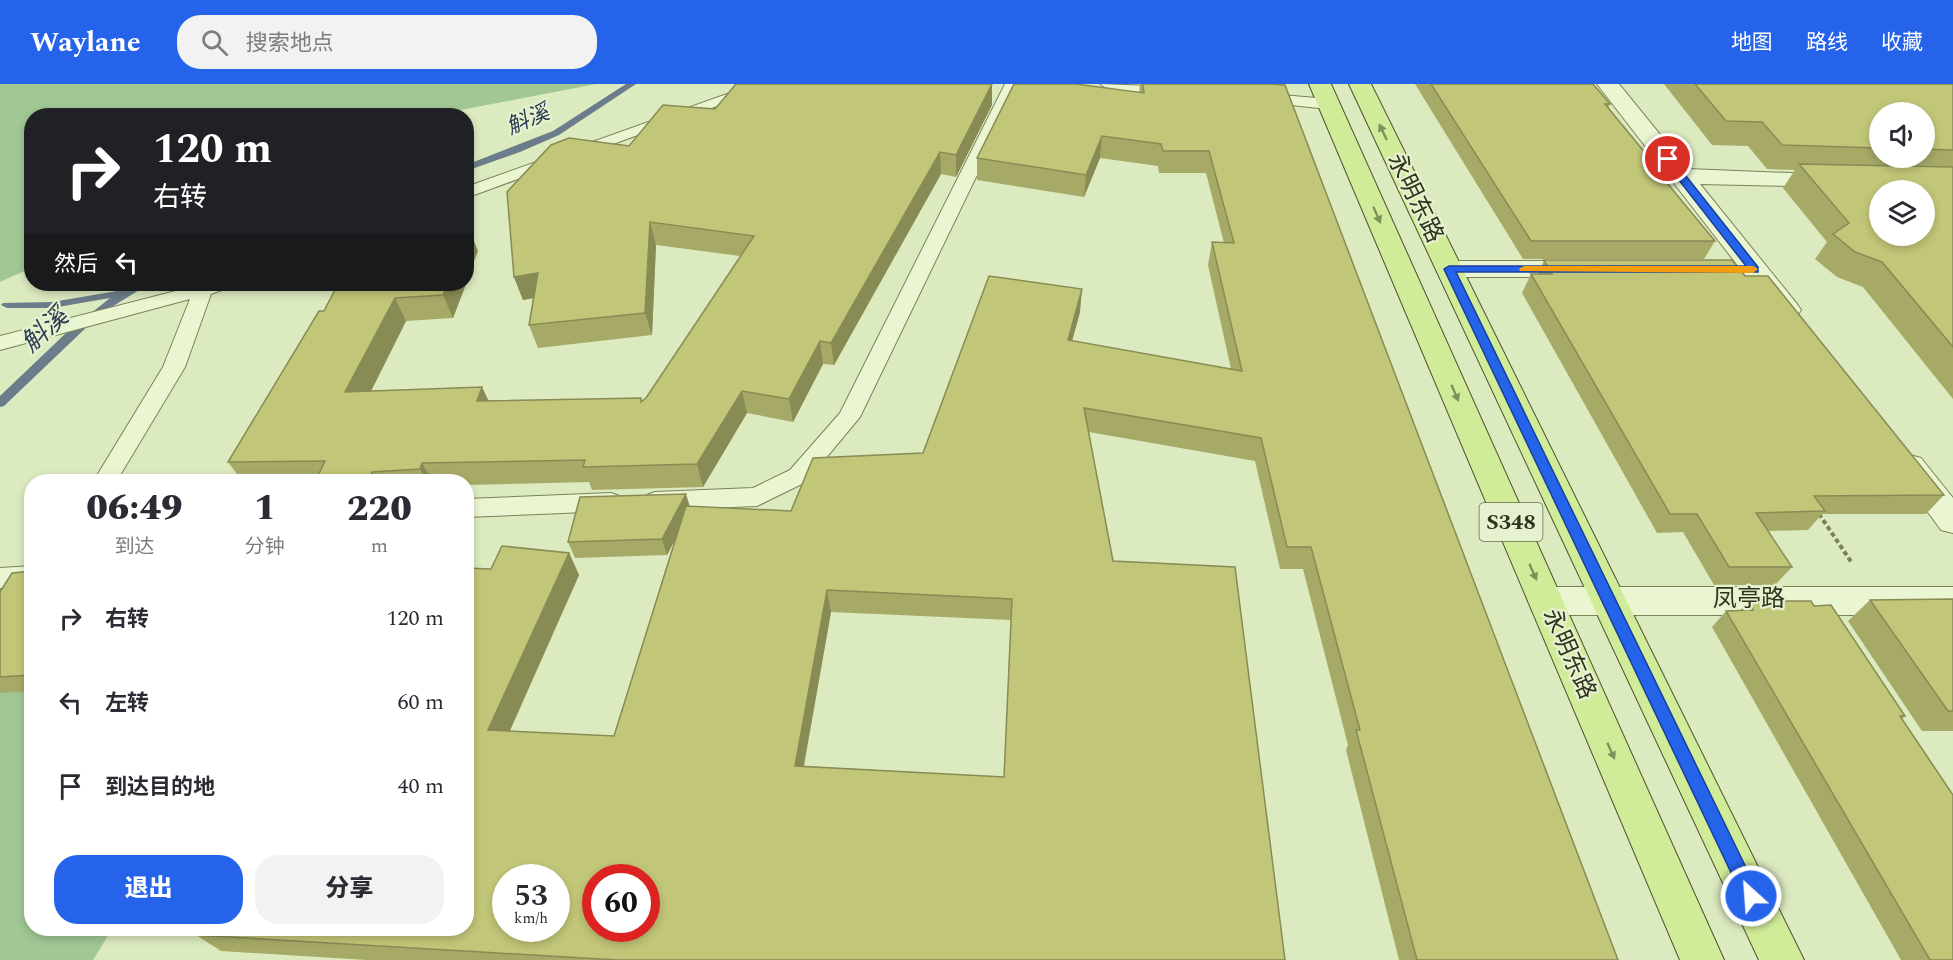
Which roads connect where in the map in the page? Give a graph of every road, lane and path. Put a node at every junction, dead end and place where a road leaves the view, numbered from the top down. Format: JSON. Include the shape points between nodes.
{"nodes":[{"id":1,"x":771,"y":84,"type":"edge"},
{"id":2,"x":1013,"y":84,"type":"edge"},
{"id":3,"x":1108,"y":84,"type":"edge"},
{"id":4,"x":1360,"y":84,"type":"edge"},
{"id":5,"x":1608,"y":84,"type":"edge"},
{"id":6,"x":1192,"y":92,"type":"edge"},
{"id":7,"x":1324,"y":94,"type":"edge"},
{"id":8,"x":1239,"y":96,"type":"edge"},
{"id":9,"x":1681,"y":176,"type":"junction"},
{"id":10,"x":1858,"y":181,"type":"edge"},
{"id":11,"x":474,"y":190,"type":"edge"},
{"id":12,"x":1449,"y":269,"type":"junction"},
{"id":13,"x":1614,"y":269,"type":"edge"},
{"id":14,"x":1721,"y":269,"type":"edge"},
{"id":15,"x":1755,"y":269,"type":"junction"},
{"id":16,"x":196,"y":291,"type":"edge"},
{"id":17,"x":210,"y":291,"type":"edge"},
{"id":18,"x":1806,"y":335,"type":"edge"},
{"id":19,"x":0,"y":343,"type":"edge"},
{"id":20,"x":1894,"y":447,"type":"edge"},
{"id":21,"x":109,"y":474,"type":"edge"},
{"id":22,"x":474,"y":508,"type":"edge"},
{"id":23,"x":1818,"y":512,"type":"edge"},
{"id":24,"x":1953,"y":521,"type":"edge"},
{"id":25,"x":24,"y":576,"type":"edge"},
{"id":26,"x":0,"y":578,"type":"edge"},
{"id":27,"x":1608,"y":599,"type":"junction"},
{"id":28,"x":1877,"y":600,"type":"junction"},
{"id":29,"x":1546,"y":601,"type":"junction"},
{"id":30,"x":1953,"y":601,"type":"edge"},
{"id":31,"x":1702,"y":960,"type":"edge"},
{"id":32,"x":1782,"y":960,"type":"edge"}],
"edges":[{"from":1,"to":11,"type":"lane"},
{"from":2,"to":22,"type":"lane","via":[[849,417],[798,476],[757,497]]},
{"from":3,"to":6,"type":"lane"},
{"from":12,"to":4,"type":"main road","name":"永明东路","number":"S348","one_way":true},
{"from":5,"to":9,"type":"street"},
{"from":7,"to":8,"type":"lane"},
{"from":7,"to":29,"type":"main road","name":"永明东路","number":"S348","one_way":true},
{"from":9,"to":10,"type":"street"},
{"from":9,"to":15,"type":"street"},
{"from":12,"to":13,"type":"street"},
{"from":12,"to":27,"type":"main road","name":"永明东路","number":"S348"},
{"from":14,"to":15,"type":"street"},
{"from":15,"to":18,"type":"street"},
{"from":16,"to":19,"type":"lane"},
{"from":17,"to":21,"type":"lane","via":[[174,367]]},
{"from":20,"to":24,"type":"street"},
{"from":23,"to":28,"type":"path"},
{"from":25,"to":26,"type":"lane"},
{"from":27,"to":28,"type":"street","name":"凤亭路","via":[[1827,613]]},
{"from":27,"to":29,"type":"street","name":"凤亭路"},
{"from":27,"to":32,"type":"main road","name":"永明东路","number":"S348"},
{"from":28,"to":30,"type":"street","name":"凤亭路"},
{"from":29,"to":31,"type":"main road","name":"永明东路","number":"S348","one_way":true}]}
